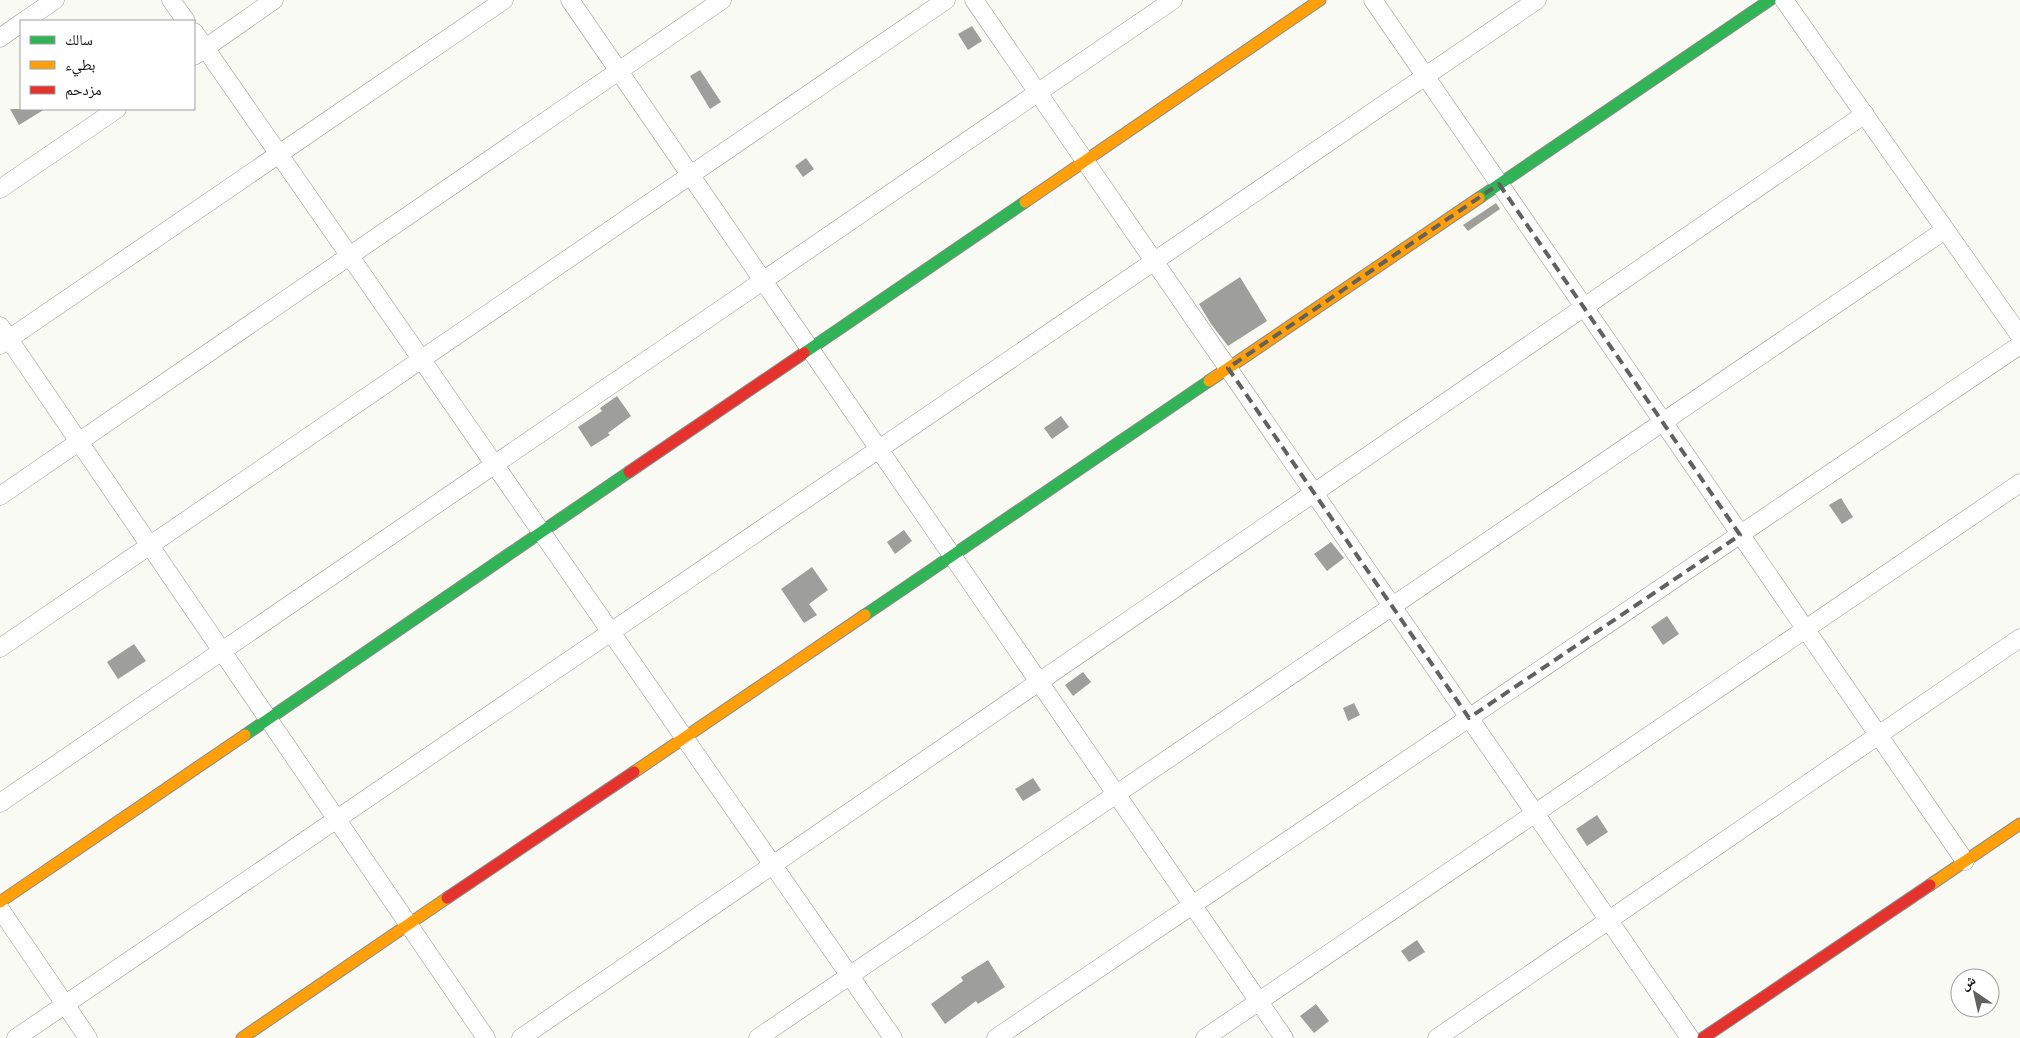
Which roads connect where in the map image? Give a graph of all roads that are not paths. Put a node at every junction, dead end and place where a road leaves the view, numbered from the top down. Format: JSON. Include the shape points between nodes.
{"nodes":[{"id":1,"x":55,"y":0,"type":"edge"},
{"id":2,"x":171,"y":0,"type":"edge"},
{"id":3,"x":274,"y":0,"type":"edge"},
{"id":4,"x":504,"y":0,"type":"edge"},
{"id":5,"x":570,"y":0,"type":"edge"},
{"id":6,"x":722,"y":0,"type":"edge"},
{"id":7,"x":946,"y":0,"type":"edge"},
{"id":8,"x":974,"y":0,"type":"edge"},
{"id":9,"x":1173,"y":0,"type":"edge"},
{"id":10,"x":1320,"y":0,"type":"edge"},
{"id":11,"x":1373,"y":0,"type":"edge"},
{"id":12,"x":1537,"y":0,"type":"edge"},
{"id":13,"x":1770,"y":0,"type":"edge"},
{"id":14,"x":1784,"y":0,"type":"edge"},
{"id":15,"x":26,"y":20,"type":"edge"},
{"id":16,"x":185,"y":20,"type":"edge"},
{"id":17,"x":20,"y":24,"type":"edge"},
{"id":18,"x":195,"y":36,"type":"edge"},
{"id":19,"x":0,"y":38,"type":"edge"},
{"id":20,"x":199,"y":52,"type":"edge"},
{"id":21,"x":619,"y":71,"type":"junction"},
{"id":22,"x":1425,"y":76,"type":"junction"},
{"id":23,"x":1038,"y":92,"type":"junction"},
{"id":24,"x":116,"y":110,"type":"edge"},
{"id":25,"x":1864,"y":114,"type":"junction"},
{"id":26,"x":278,"y":154,"type":"junction"},
{"id":27,"x":1085,"y":161,"type":"junction"},
{"id":28,"x":691,"y":175,"type":"junction"},
{"id":29,"x":1499,"y":184,"type":"junction"},
{"id":30,"x":0,"y":189,"type":"edge"},
{"id":31,"x":1945,"y":230,"type":"junction"},
{"id":32,"x":349,"y":256,"type":"junction"},
{"id":33,"x":1154,"y":261,"type":"junction"},
{"id":34,"x":763,"y":280,"type":"junction"},
{"id":35,"x":1584,"y":307,"type":"junction"},
{"id":36,"x":2020,"y":336,"type":"edge"},
{"id":37,"x":3,"y":337,"type":"edge"},
{"id":38,"x":2020,"y":345,"type":"edge"},
{"id":39,"x":810,"y":348,"type":"junction"},
{"id":40,"x":421,"y":360,"type":"junction"},
{"id":41,"x":1228,"y":368,"type":"junction"},
{"id":42,"x":1662,"y":422,"type":"junction"},
{"id":43,"x":79,"y":442,"type":"junction"},
{"id":44,"x":879,"y":449,"type":"junction"},
{"id":45,"x":494,"y":464,"type":"junction"},
{"id":46,"x":2020,"y":483,"type":"edge"},
{"id":47,"x":1314,"y":493,"type":"junction"},
{"id":48,"x":0,"y":496,"type":"edge"},
{"id":49,"x":541,"y":532,"type":"junction"},
{"id":50,"x":1740,"y":535,"type":"junction"},
{"id":51,"x":150,"y":546,"type":"junction"},
{"id":52,"x":952,"y":556,"type":"junction"},
{"id":53,"x":1392,"y":606,"type":"junction"},
{"id":54,"x":1805,"y":629,"type":"junction"},
{"id":55,"x":611,"y":632,"type":"junction"},
{"id":56,"x":2020,"y":638,"type":"edge"},
{"id":57,"x":0,"y":648,"type":"edge"},
{"id":58,"x":222,"y":651,"type":"junction"},
{"id":59,"x":1039,"y":682,"type":"junction"},
{"id":60,"x":1469,"y":718,"type":"junction"},
{"id":61,"x":268,"y":719,"type":"junction"},
{"id":62,"x":1878,"y":736,"type":"junction"},
{"id":63,"x":684,"y":738,"type":"junction"},
{"id":64,"x":1116,"y":794,"type":"junction"},
{"id":65,"x":0,"y":803,"type":"edge"},
{"id":66,"x":1535,"y":813,"type":"junction"},
{"id":67,"x":337,"y":820,"type":"junction"},
{"id":68,"x":2020,"y":824,"type":"edge"},
{"id":69,"x":1965,"y":861,"type":"junction"},
{"id":70,"x":773,"y":865,"type":"junction"},
{"id":71,"x":0,"y":902,"type":"edge"},
{"id":72,"x":1192,"y":905,"type":"junction"},
{"id":73,"x":0,"y":909,"type":"edge"},
{"id":74,"x":1609,"y":920,"type":"junction"},
{"id":75,"x":409,"y":925,"type":"junction"},
{"id":76,"x":850,"y":976,"type":"junction"},
{"id":77,"x":1258,"y":1002,"type":"junction"},
{"id":78,"x":66,"y":1004,"type":"junction"},
{"id":79,"x":16,"y":1038,"type":"edge"},
{"id":80,"x":88,"y":1038,"type":"edge"},
{"id":81,"x":242,"y":1038,"type":"edge"},
{"id":82,"x":486,"y":1038,"type":"edge"},
{"id":83,"x":521,"y":1038,"type":"edge"},
{"id":84,"x":758,"y":1038,"type":"edge"},
{"id":85,"x":893,"y":1038,"type":"edge"},
{"id":86,"x":996,"y":1038,"type":"edge"},
{"id":87,"x":1205,"y":1038,"type":"edge"},
{"id":88,"x":1284,"y":1038,"type":"edge"},
{"id":89,"x":1438,"y":1038,"type":"edge"},
{"id":90,"x":1690,"y":1038,"type":"edge"},
{"id":91,"x":1703,"y":1038,"type":"edge"}],
"edges":[{"from":1,"to":15,"type":"street"},
{"from":2,"to":16,"type":"street"},
{"from":3,"to":20,"type":"street"},
{"from":4,"to":26,"type":"street"},
{"from":5,"to":21,"type":"street"},
{"from":6,"to":21,"type":"street"},
{"from":7,"to":28,"type":"street"},
{"from":8,"to":23,"type":"street"},
{"from":9,"to":23,"type":"street"},
{"from":10,"to":27,"type":"street"},
{"from":11,"to":22,"type":"street"},
{"from":12,"to":22,"type":"street"},
{"from":13,"to":29,"type":"street"},
{"from":14,"to":25,"type":"street"},
{"from":17,"to":19,"type":"street"},
{"from":18,"to":20,"type":"street"},
{"from":20,"to":26,"type":"street"},
{"from":21,"to":28,"type":"street"},
{"from":21,"to":32,"type":"street"},
{"from":22,"to":29,"type":"street"},
{"from":22,"to":33,"type":"street"},
{"from":23,"to":27,"type":"street"},
{"from":23,"to":34,"type":"street"},
{"from":24,"to":30,"type":"street"},
{"from":25,"to":31,"type":"street"},
{"from":25,"to":35,"type":"street"},
{"from":26,"to":32,"type":"street"},
{"from":26,"to":37,"type":"street"},
{"from":27,"to":33,"type":"street"},
{"from":27,"to":39,"type":"street"},
{"from":28,"to":34,"type":"street"},
{"from":28,"to":40,"type":"street"},
{"from":29,"to":35,"type":"street"},
{"from":29,"to":41,"type":"street"},
{"from":31,"to":36,"type":"street"},
{"from":31,"to":42,"type":"street"},
{"from":32,"to":40,"type":"street"},
{"from":32,"to":43,"type":"street"},
{"from":33,"to":41,"type":"street"},
{"from":33,"to":44,"type":"street"},
{"from":34,"to":39,"type":"street"},
{"from":34,"to":45,"type":"street"},
{"from":35,"to":42,"type":"street"},
{"from":35,"to":47,"type":"street"},
{"from":37,"to":43,"type":"street"},
{"from":38,"to":50,"type":"street"},
{"from":39,"to":44,"type":"street"},
{"from":39,"to":49,"type":"street"},
{"from":40,"to":45,"type":"street"},
{"from":40,"to":51,"type":"street"},
{"from":41,"to":47,"type":"street"},
{"from":41,"to":52,"type":"street"},
{"from":42,"to":50,"type":"street"},
{"from":42,"to":53,"type":"street"},
{"from":43,"to":48,"type":"street"},
{"from":43,"to":51,"type":"street"},
{"from":44,"to":52,"type":"street"},
{"from":44,"to":55,"type":"street"},
{"from":45,"to":49,"type":"street"},
{"from":45,"to":58,"type":"street"},
{"from":46,"to":54,"type":"street"},
{"from":47,"to":53,"type":"street"},
{"from":47,"to":59,"type":"street"},
{"from":49,"to":55,"type":"street"},
{"from":49,"to":61,"type":"street"},
{"from":50,"to":54,"type":"street"},
{"from":50,"to":60,"type":"street"},
{"from":51,"to":57,"type":"street"},
{"from":51,"to":58,"type":"street"},
{"from":52,"to":59,"type":"street"},
{"from":52,"to":63,"type":"street"},
{"from":53,"to":60,"type":"street"},
{"from":53,"to":64,"type":"street"},
{"from":54,"to":62,"type":"street"},
{"from":54,"to":66,"type":"street"},
{"from":55,"to":63,"type":"street"},
{"from":55,"to":67,"type":"street"},
{"from":56,"to":62,"type":"street"},
{"from":58,"to":61,"type":"street"},
{"from":58,"to":65,"type":"street"},
{"from":59,"to":64,"type":"street"},
{"from":59,"to":70,"type":"street"},
{"from":60,"to":66,"type":"street"},
{"from":60,"to":72,"type":"street"},
{"from":61,"to":67,"type":"street"},
{"from":61,"to":71,"type":"street"},
{"from":62,"to":69,"type":"street"},
{"from":62,"to":74,"type":"street"},
{"from":63,"to":70,"type":"street"},
{"from":63,"to":75,"type":"street"},
{"from":64,"to":72,"type":"street"},
{"from":64,"to":76,"type":"street"},
{"from":66,"to":74,"type":"street"},
{"from":66,"to":77,"type":"street"},
{"from":67,"to":75,"type":"street"},
{"from":67,"to":78,"type":"street"},
{"from":68,"to":69,"type":"street"},
{"from":69,"to":91,"type":"street"},
{"from":70,"to":76,"type":"street"},
{"from":70,"to":83,"type":"street"},
{"from":72,"to":77,"type":"street"},
{"from":72,"to":86,"type":"street"},
{"from":73,"to":78,"type":"street"},
{"from":74,"to":89,"type":"street"},
{"from":74,"to":90,"type":"street"},
{"from":75,"to":81,"type":"street"},
{"from":75,"to":82,"type":"street"},
{"from":76,"to":84,"type":"street"},
{"from":76,"to":85,"type":"street"},
{"from":77,"to":87,"type":"street"},
{"from":77,"to":88,"type":"street"},
{"from":78,"to":79,"type":"street"},
{"from":78,"to":80,"type":"street"}]}
